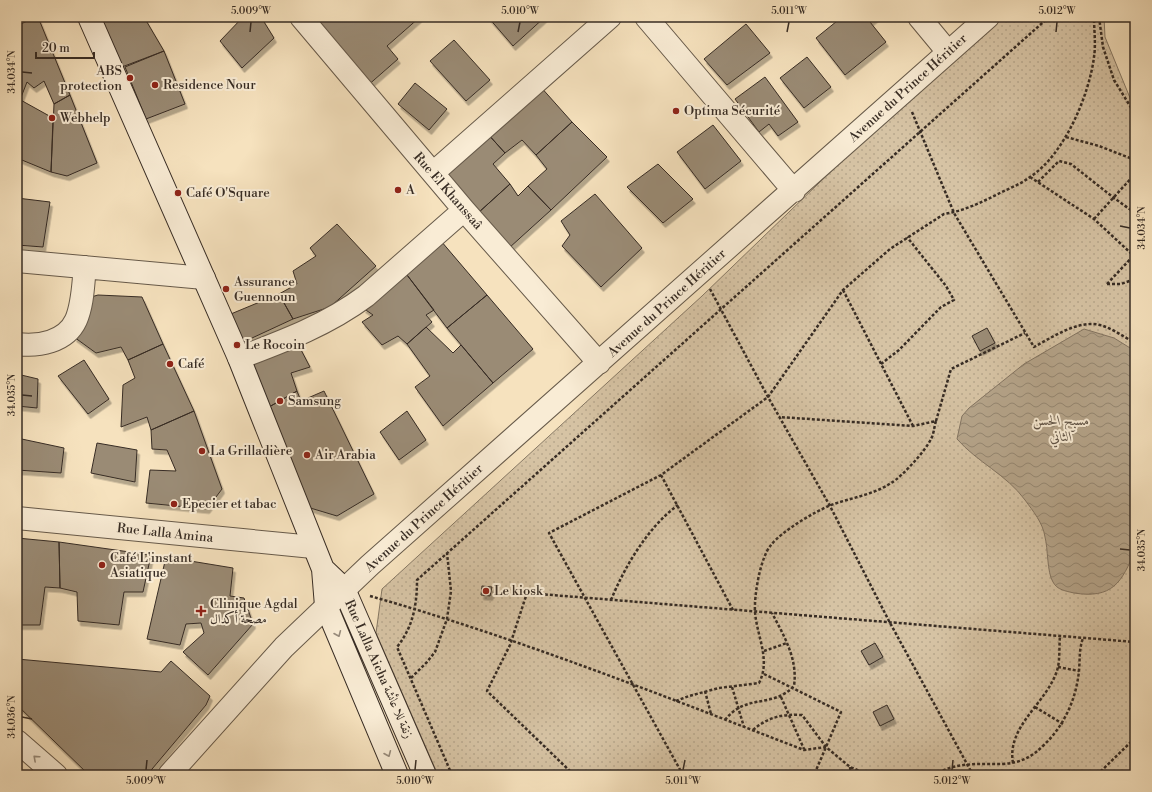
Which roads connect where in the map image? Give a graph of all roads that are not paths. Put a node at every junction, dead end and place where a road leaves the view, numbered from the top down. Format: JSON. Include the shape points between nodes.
{"nodes":[{"id":1,"x":88,"y":17,"type":"edge"},
{"id":2,"x":610,"y":17,"type":"edge"},
{"id":3,"x":646,"y":17,"type":"edge"},
{"id":4,"x":919,"y":17,"type":"edge"},
{"id":5,"x":988,"y":17,"type":"edge"},
{"id":6,"x":309,"y":20,"type":"edge"},
{"id":7,"x":948,"y":52,"type":"junction"},
{"id":8,"x":433,"y":173,"type":"junction"},
{"id":9,"x":794,"y":191,"type":"junction"},
{"id":10,"x":464,"y":210,"type":"junction"},
{"id":11,"x":17,"y":261,"type":"edge"},
{"id":12,"x":85,"y":267,"type":"junction"},
{"id":13,"x":204,"y":278,"type":"junction"},
{"id":14,"x":17,"y":344,"type":"edge"},
{"id":15,"x":239,"y":358,"type":"junction"},
{"id":16,"x":599,"y":363,"type":"junction"},
{"id":17,"x":17,"y":518,"type":"edge"},
{"id":18,"x":313,"y":547,"type":"junction"},
{"id":19,"x":323,"y":569,"type":"junction"},
{"id":20,"x":344,"y":589,"type":"junction"},
{"id":21,"x":326,"y":606,"type":"junction"},
{"id":22,"x":17,"y":741,"type":"edge"},
{"id":23,"x":56,"y":775,"type":"edge"},
{"id":24,"x":169,"y":775,"type":"edge"},
{"id":25,"x":397,"y":775,"type":"edge"},
{"id":26,"x":425,"y":775,"type":"edge"}],
"edges":[{"from":1,"to":13,"type":"street","name":"Rue Lalla Aicha زنقة للا عائشة"},
{"from":2,"to":8,"type":"street"},
{"from":3,"to":9,"type":"street"},
{"from":4,"to":7,"type":"street"},
{"from":5,"to":7,"type":"street","name":"Avenue du Prince Héritier"},
{"from":6,"to":8,"type":"street","name":"Rue El Khanssaâ"},
{"from":7,"to":9,"type":"street","name":"Avenue du Prince Héritier"},
{"from":8,"to":10,"type":"street","name":"Rue El Khanssaâ"},
{"from":9,"to":16,"type":"street","name":"Avenue du Prince Héritier"},
{"from":10,"to":15,"type":"street","via":[[349,309],[312,329]]},
{"from":10,"to":16,"type":"street","name":"Rue El Khanssaâ"},
{"from":11,"to":12,"type":"street"},
{"from":12,"to":13,"type":"street"},
{"from":12,"to":14,"type":"street","via":[[76,320],[67,332],[44,344]]},
{"from":13,"to":15,"type":"street","name":"Rue Lalla Aicha زنقة للا عائشة"},
{"from":15,"to":18,"type":"street","name":"Rue Lalla Aicha زنقة للا عائشة"},
{"from":16,"to":20,"type":"street","name":"Avenue du Prince Héritier"},
{"from":17,"to":18,"type":"street","name":"Rue Lalla Amina"},
{"from":18,"to":19,"type":"street","name":"Rue Lalla Aicha زنقة للا عائشة"},
{"from":19,"to":20,"type":"street","name":"Rue Lalla Aicha زنقة للا عائشة"},
{"from":19,"to":21,"type":"street","name":"Rue Lalla Aicha زنقة للا عائشة"},
{"from":20,"to":21,"type":"street","name":"Avenue du Prince Héritier"},
{"from":20,"to":26,"type":"street","name":"Rue Lalla Aicha زنقة للا عائشة"},
{"from":21,"to":24,"type":"street","name":"Avenue du Prince Héritier","via":[[284,647]]},
{"from":21,"to":25,"type":"street","name":"Rue Lalla Aicha زنقة للا عائشة","one_way":true},
{"from":23,"to":22,"type":"street","one_way":true}]}
